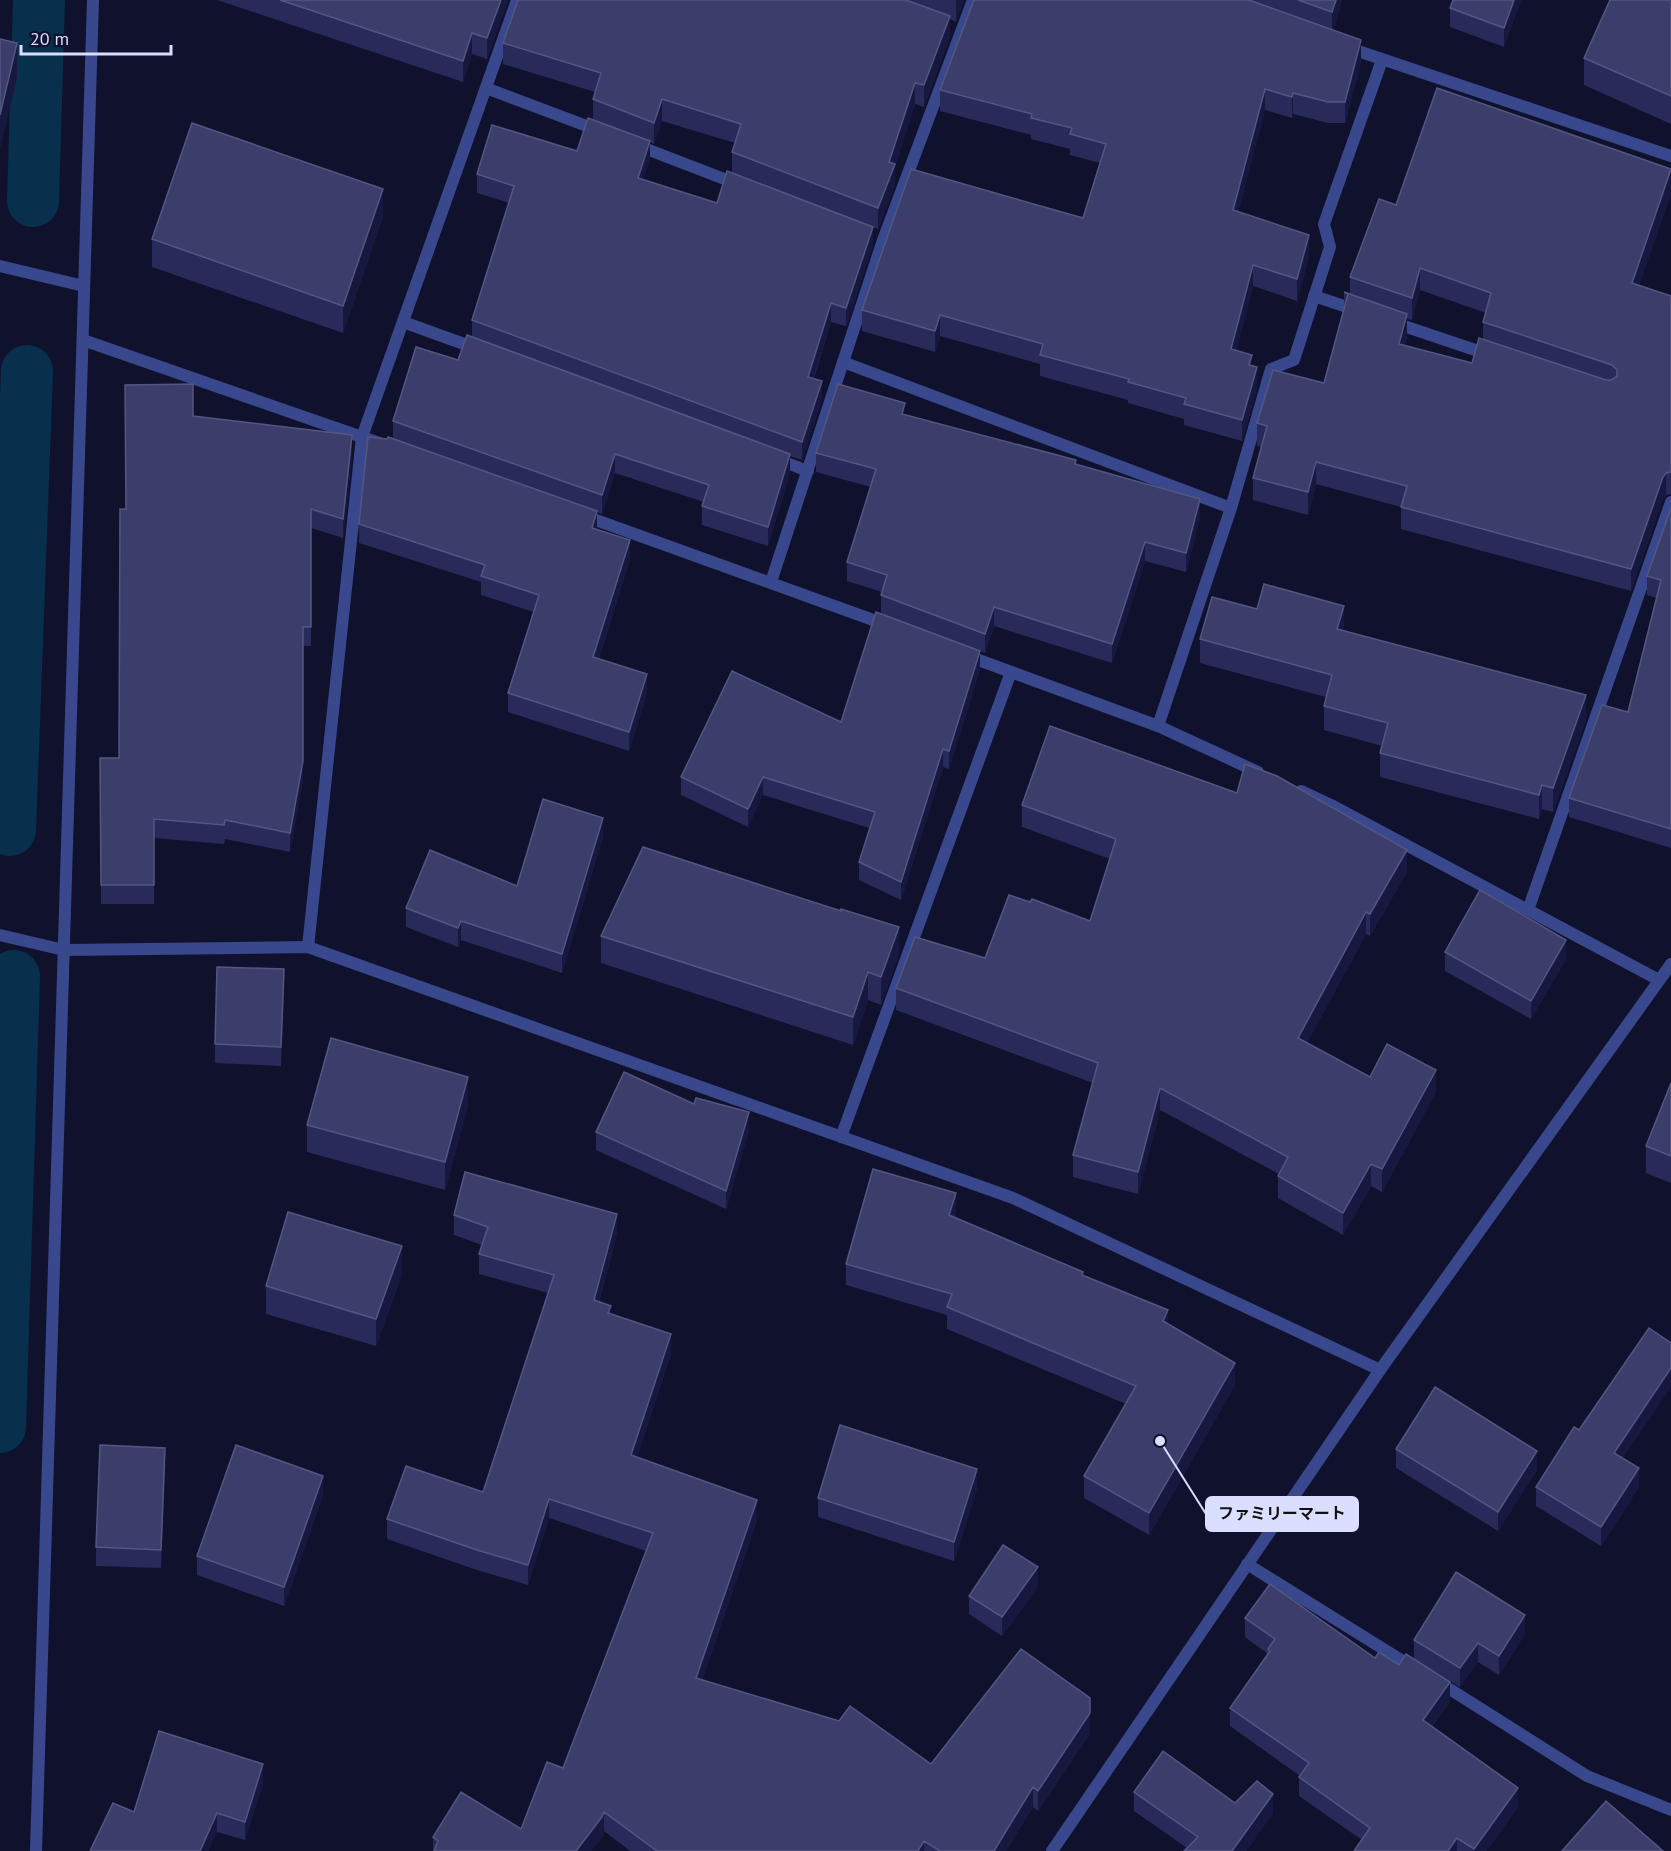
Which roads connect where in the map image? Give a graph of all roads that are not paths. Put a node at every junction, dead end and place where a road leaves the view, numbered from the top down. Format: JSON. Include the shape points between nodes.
{"nodes":[{"id":1,"x":93,"y":0,"type":"edge"},
{"id":2,"x":517,"y":0,"type":"edge"},
{"id":3,"x":973,"y":0,"type":"edge"},
{"id":4,"x":1338,"y":44,"type":"edge"},
{"id":5,"x":1382,"y":60,"type":"junction"},
{"id":6,"x":486,"y":88,"type":"junction"},
{"id":7,"x":607,"y":134,"type":"edge"},
{"id":8,"x":629,"y":143,"type":"edge"},
{"id":9,"x":1671,"y":156,"type":"edge"},
{"id":10,"x":751,"y":189,"type":"edge"},
{"id":11,"x":0,"y":266,"type":"edge"},
{"id":12,"x":84,"y":286,"type":"junction"},
{"id":13,"x":1314,"y":296,"type":"junction"},
{"id":14,"x":403,"y":322,"type":"junction"},
{"id":15,"x":83,"y":340,"type":"junction"},
{"id":16,"x":493,"y":355,"type":"edge"},
{"id":17,"x":1507,"y":360,"type":"edge"},
{"id":18,"x":843,"y":362,"type":"junction"},
{"id":19,"x":362,"y":437,"type":"junction"},
{"id":20,"x":395,"y":449,"type":"edge"},
{"id":21,"x":763,"y":454,"type":"edge"},
{"id":22,"x":808,"y":471,"type":"junction"},
{"id":23,"x":1671,"y":502,"type":"edge"},
{"id":24,"x":1232,"y":508,"type":"junction"},
{"id":25,"x":572,"y":512,"type":"edge"},
{"id":26,"x":771,"y":582,"type":"junction"},
{"id":27,"x":902,"y":631,"type":"edge"},
{"id":28,"x":956,"y":651,"type":"edge"},
{"id":29,"x":1011,"y":672,"type":"junction"},
{"id":30,"x":1158,"y":726,"type":"junction"},
{"id":31,"x":1273,"y":778,"type":"edge"},
{"id":32,"x":1294,"y":788,"type":"edge"},
{"id":33,"x":1528,"y":910,"type":"junction"},
{"id":34,"x":0,"y":935,"type":"edge"},
{"id":35,"x":308,"y":947,"type":"junction"},
{"id":36,"x":64,"y":950,"type":"junction"},
{"id":37,"x":1671,"y":964,"type":"edge"},
{"id":38,"x":1659,"y":980,"type":"junction"},
{"id":39,"x":841,"y":1137,"type":"junction"},
{"id":40,"x":1380,"y":1370,"type":"junction"},
{"id":41,"x":1247,"y":1564,"type":"junction"},
{"id":42,"x":1671,"y":1810,"type":"edge"},
{"id":43,"x":36,"y":1851,"type":"edge"},
{"id":44,"x":1052,"y":1851,"type":"edge"}],
"edges":[{"from":1,"to":12,"type":"street"},
{"from":2,"to":6,"type":"street"},
{"from":3,"to":18,"type":"street","via":[[955,30],[878,238]]},
{"from":4,"to":5,"type":"street"},
{"from":5,"to":9,"type":"street"},
{"from":5,"to":13,"type":"street","via":[[1324,224],[1330,247]]},
{"from":6,"to":7,"type":"street"},
{"from":6,"to":14,"type":"street"},
{"from":8,"to":10,"type":"street"},
{"from":11,"to":12,"type":"street"},
{"from":12,"to":15,"type":"street"},
{"from":13,"to":17,"type":"street"},
{"from":13,"to":24,"type":"street","via":[[1294,360],[1271,369]]},
{"from":14,"to":16,"type":"street"},
{"from":14,"to":19,"type":"street"},
{"from":15,"to":19,"type":"street"},
{"from":15,"to":36,"type":"street"},
{"from":18,"to":22,"type":"street"},
{"from":18,"to":24,"type":"street"},
{"from":19,"to":20,"type":"street"},
{"from":19,"to":35,"type":"street"},
{"from":21,"to":22,"type":"street"},
{"from":22,"to":26,"type":"street"},
{"from":23,"to":33,"type":"street"},
{"from":24,"to":30,"type":"street"},
{"from":25,"to":26,"type":"street"},
{"from":26,"to":27,"type":"street"},
{"from":28,"to":29,"type":"street"},
{"from":29,"to":30,"type":"street"},
{"from":29,"to":39,"type":"street"},
{"from":30,"to":31,"type":"street"},
{"from":32,"to":33,"type":"street"},
{"from":33,"to":38,"type":"street"},
{"from":34,"to":36,"type":"street"},
{"from":35,"to":36,"type":"street"},
{"from":35,"to":39,"type":"street"},
{"from":36,"to":43,"type":"street"},
{"from":37,"to":38,"type":"street"},
{"from":38,"to":40,"type":"street"},
{"from":39,"to":40,"type":"street","via":[[1013,1198]]},
{"from":40,"to":41,"type":"street"},
{"from":41,"to":42,"type":"street","via":[[1587,1776]]},
{"from":41,"to":44,"type":"street"}]}
